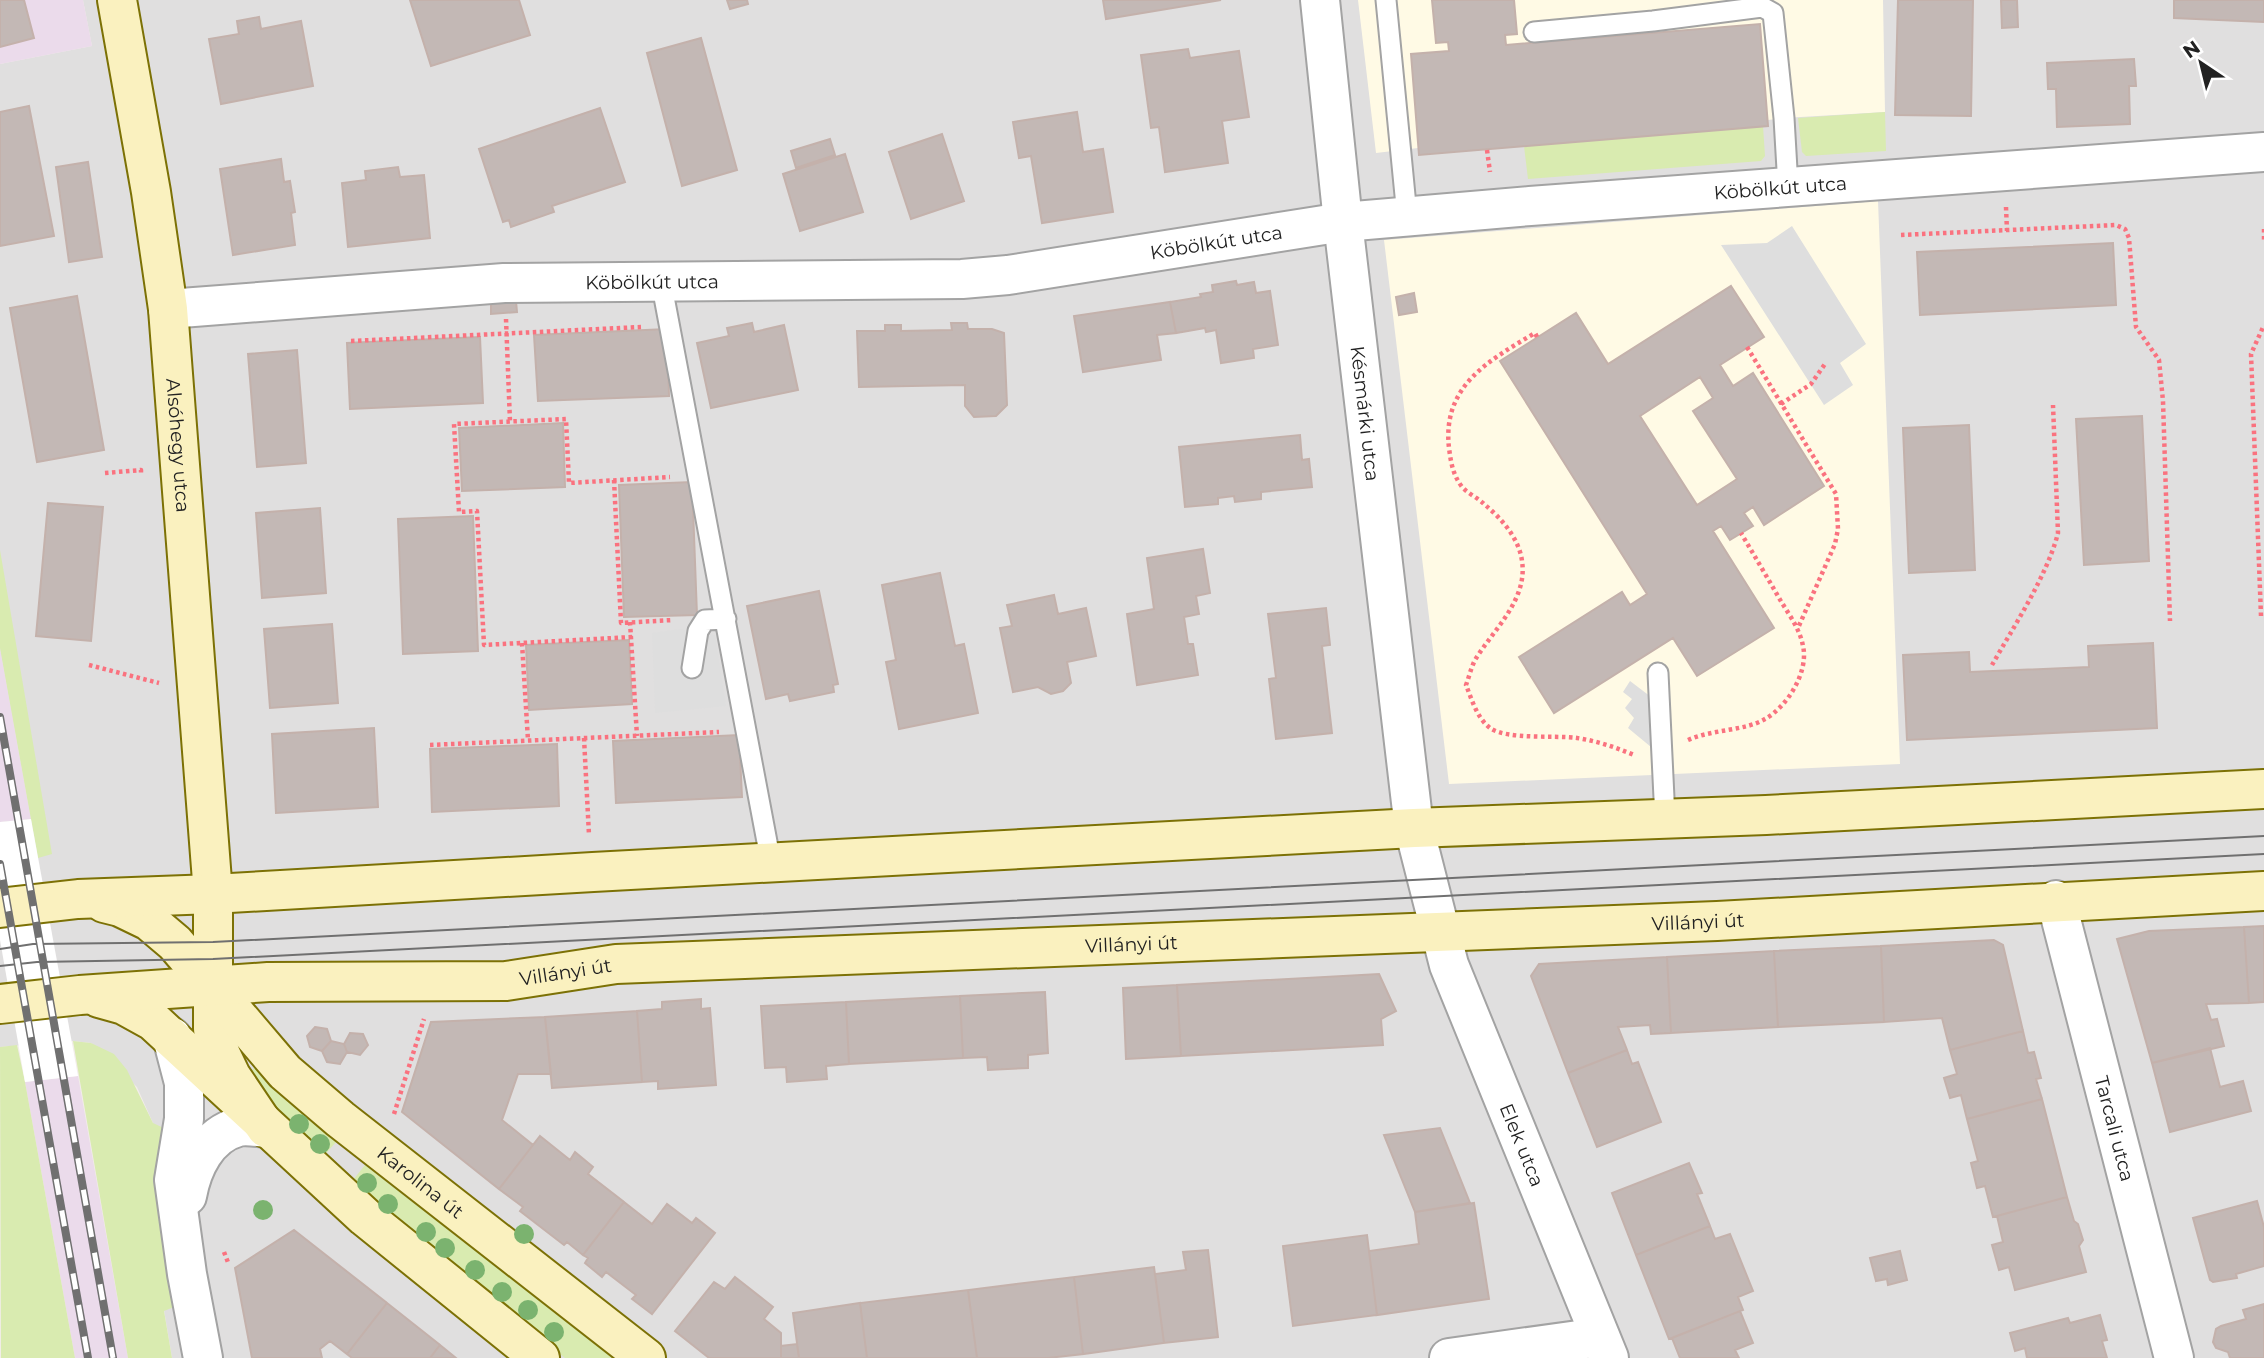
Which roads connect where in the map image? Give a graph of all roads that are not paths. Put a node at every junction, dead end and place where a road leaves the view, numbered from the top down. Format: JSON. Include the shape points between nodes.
{"nodes":[{"id":1,"x":117,"y":0,"type":"edge"},
{"id":2,"x":1320,"y":0,"type":"edge"},
{"id":3,"x":1386,"y":0,"type":"edge"},
{"id":4,"x":1534,"y":32,"type":"dead end"},
{"id":5,"x":2264,"y":152,"type":"edge"},
{"id":6,"x":1788,"y":187,"type":"junction"},
{"id":7,"x":1407,"y":216,"type":"junction"},
{"id":8,"x":1343,"y":222,"type":"junction"},
{"id":9,"x":661,"y":281,"type":"junction"},
{"id":10,"x":168,"y":309,"type":"junction"},
{"id":11,"x":726,"y":619,"type":"junction"},
{"id":12,"x":692,"y":668,"type":"dead end"},
{"id":13,"x":1658,"y":673,"type":"dead end"},
{"id":14,"x":2264,"y":789,"type":"edge"},
{"id":15,"x":1665,"y":819,"type":"junction"},
{"id":16,"x":1414,"y":828,"type":"junction"},
{"id":17,"x":771,"y":863,"type":"junction"},
{"id":18,"x":2264,"y":891,"type":"edge"},
{"id":19,"x":212,"y":894,"type":"junction"},
{"id":20,"x":78,"y":899,"type":"junction"},
{"id":21,"x":2056,"y":900,"type":"junction"},
{"id":22,"x":0,"y":908,"type":"edge"},
{"id":23,"x":1439,"y":932,"type":"junction"},
{"id":24,"x":212,"y":986,"type":"junction"},
{"id":25,"x":80,"y":995,"type":"junction"},
{"id":26,"x":0,"y":1004,"type":"edge"},
{"id":27,"x":172,"y":1037,"type":"junction"},
{"id":28,"x":266,"y":1128,"type":"junction"},
{"id":29,"x":181,"y":1226,"type":"junction"},
{"id":30,"x":1605,"y":1348,"type":"edge"},
{"id":31,"x":203,"y":1358,"type":"edge"},
{"id":32,"x":540,"y":1358,"type":"edge"},
{"id":33,"x":646,"y":1358,"type":"edge"},
{"id":34,"x":1449,"y":1358,"type":"edge"},
{"id":35,"x":2174,"y":1358,"type":"edge"}],
"edges":[{"from":1,"to":10,"type":"street","name":"Alsóhegy utca"},
{"from":2,"to":8,"type":"street","name":"Késmárki utca"},
{"from":3,"to":7,"type":"lane"},
{"from":4,"to":6,"type":"lane","via":[[1762,7],[1773,13]]},
{"from":5,"to":6,"type":"street","name":"Köbölkút utca"},
{"from":6,"to":7,"type":"street","name":"Köbölkút utca"},
{"from":7,"to":8,"type":"street","name":"Köbölkút utca"},
{"from":8,"to":9,"type":"street","name":"Köbölkút utca","via":[[962,279]]},
{"from":8,"to":16,"type":"street","name":"Késmárki utca"},
{"from":9,"to":10,"type":"street","name":"Köbölkút utca","via":[[504,284]]},
{"from":9,"to":11,"type":"lane"},
{"from":10,"to":19,"type":"street","name":"Alsóhegy utca"},
{"from":11,"to":12,"type":"lane","via":[[705,620],[698,631]]},
{"from":11,"to":17,"type":"lane"},
{"from":13,"to":15,"type":"lane"},
{"from":14,"to":15,"type":"street"},
{"from":15,"to":16,"type":"street"},
{"from":16,"to":17,"type":"street"},
{"from":16,"to":23,"type":"street","name":"Késmárki utca"},
{"from":17,"to":19,"type":"street"},
{"from":18,"to":21,"type":"street","name":"Villányi út"},
{"from":19,"to":20,"type":"street"},
{"from":19,"to":24,"type":"street"},
{"from":20,"to":22,"type":"street"},
{"from":20,"to":24,"type":"street","name":"Karolina út","via":[[120,907],[149,921]]},
{"from":21,"to":23,"type":"street","name":"Villányi út"},
{"from":21,"to":35,"type":"street","name":"Tarcali utca"},
{"from":23,"to":24,"type":"street","name":"Villányi út","via":[[616,964],[506,981]]},
{"from":23,"to":30,"type":"street","name":"Elek utca"},
{"from":24,"to":25,"type":"street","name":"Villányi út"},
{"from":24,"to":28,"type":"street","via":[[213,1029],[221,1055]]},
{"from":24,"to":33,"type":"street","name":"Karolina út","via":[[285,1072]]},
{"from":25,"to":26,"type":"street","name":"Villányi út"},
{"from":25,"to":27,"type":"street","via":[[124,1005]]},
{"from":27,"to":28,"type":"street"},
{"from":27,"to":29,"type":"street","via":[[184,1083],[184,1119],[174,1180]]},
{"from":28,"to":29,"type":"street","via":[[238,1126],[216,1138],[199,1157]]},
{"from":28,"to":32,"type":"street","via":[[365,1217]]},
{"from":29,"to":31,"type":"street"},
{"from":30,"to":34,"type":"street"}]}
